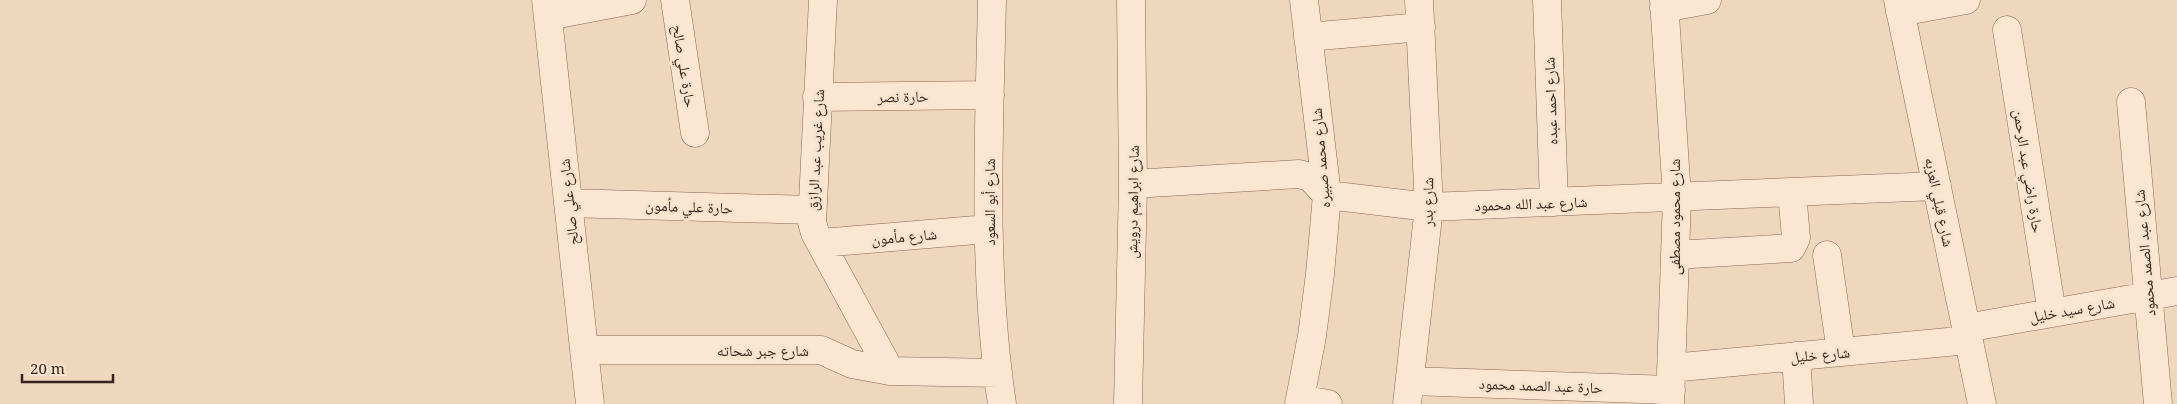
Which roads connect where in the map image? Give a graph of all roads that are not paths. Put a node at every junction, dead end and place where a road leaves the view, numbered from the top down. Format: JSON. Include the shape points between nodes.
{"nodes":[{"id":1,"x":632,"y":0,"type":"edge"},
{"id":2,"x":675,"y":0,"type":"edge"},
{"id":3,"x":823,"y":0,"type":"edge"},
{"id":4,"x":992,"y":0,"type":"edge"},
{"id":5,"x":1132,"y":0,"type":"edge"},
{"id":6,"x":1304,"y":0,"type":"edge"},
{"id":7,"x":1419,"y":0,"type":"edge"},
{"id":8,"x":1547,"y":0,"type":"edge"},
{"id":9,"x":1706,"y":0,"type":"edge"},
{"id":10,"x":1966,"y":0,"type":"edge"},
{"id":11,"x":1664,"y":4,"type":"edge"},
{"id":12,"x":1899,"y":6,"type":"edge"},
{"id":13,"x":547,"y":8,"type":"edge"},
{"id":14,"x":1421,"y":27,"type":"junction"},
{"id":15,"x":2007,"y":30,"type":"dead end"},
{"id":16,"x":1308,"y":37,"type":"junction"},
{"id":17,"x":990,"y":95,"type":"junction"},
{"id":18,"x":817,"y":97,"type":"junction"},
{"id":19,"x":2131,"y":102,"type":"dead end"},
{"id":20,"x":695,"y":133,"type":"dead end"},
{"id":21,"x":1133,"y":184,"type":"junction"},
{"id":22,"x":1937,"y":186,"type":"junction"},
{"id":23,"x":1792,"y":192,"type":"junction"},
{"id":24,"x":1327,"y":194,"type":"junction"},
{"id":25,"x":1677,"y":197,"type":"junction"},
{"id":26,"x":1554,"y":202,"type":"junction"},
{"id":27,"x":568,"y":203,"type":"junction"},
{"id":28,"x":1429,"y":207,"type":"junction"},
{"id":29,"x":811,"y":210,"type":"junction"},
{"id":30,"x":988,"y":229,"type":"junction"},
{"id":31,"x":821,"y":243,"type":"junction"},
{"id":32,"x":1675,"y":255,"type":"junction"},
{"id":33,"x":1827,"y":255,"type":"dead end"},
{"id":34,"x":2177,"y":291,"type":"edge"},
{"id":35,"x":2148,"y":296,"type":"junction"},
{"id":36,"x":2052,"y":313,"type":"junction"},
{"id":37,"x":1968,"y":334,"type":"junction"},
{"id":38,"x":584,"y":350,"type":"junction"},
{"id":39,"x":1841,"y":352,"type":"junction"},
{"id":40,"x":1796,"y":356,"type":"junction"},
{"id":41,"x":890,"y":371,"type":"junction"},
{"id":42,"x":998,"y":373,"type":"junction"},
{"id":43,"x":1671,"y":387,"type":"edge"},
{"id":44,"x":1409,"y":392,"type":"edge"},
{"id":45,"x":1299,"y":401,"type":"edge"},
{"id":46,"x":590,"y":404,"type":"edge"},
{"id":47,"x":1002,"y":404,"type":"edge"},
{"id":48,"x":1128,"y":404,"type":"edge"},
{"id":49,"x":1328,"y":404,"type":"edge"},
{"id":50,"x":1799,"y":404,"type":"edge"},
{"id":51,"x":1982,"y":404,"type":"edge"},
{"id":52,"x":2158,"y":404,"type":"edge"}],
"edges":[{"from":1,"to":13,"type":"street"},
{"from":2,"to":20,"type":"street","name":"حارة علي صالح"},
{"from":3,"to":18,"type":"street","name":"شارع غريب عبد الرازق"},
{"from":4,"to":17,"type":"street","name":"شارع أبو السعود"},
{"from":5,"to":21,"type":"street","name":"شارع ابراهيم درويش"},
{"from":6,"to":16,"type":"street","name":"شارع محمد صبيره"},
{"from":7,"to":14,"type":"street","name":"شارع بدر"},
{"from":8,"to":26,"type":"street","name":"شارع احمد عبده"},
{"from":9,"to":11,"type":"street"},
{"from":10,"to":12,"type":"street"},
{"from":11,"to":25,"type":"street","name":"شارع محمود مصطفى"},
{"from":12,"to":22,"type":"street","name":"شارع قبلي العزبه"},
{"from":13,"to":27,"type":"street","name":"شارع علي صالح"},
{"from":14,"to":16,"type":"street"},
{"from":14,"to":28,"type":"street","name":"شارع بدر"},
{"from":15,"to":36,"type":"street","name":"حارة راضي عبد الرحمن"},
{"from":16,"to":24,"type":"street","name":"شارع محمد صبيره"},
{"from":17,"to":18,"type":"street","name":"حارة نصر"},
{"from":17,"to":30,"type":"street","name":"شارع أبو السعود"},
{"from":18,"to":29,"type":"street","name":"شارع غريب عبد الرازق"},
{"from":19,"to":35,"type":"street","name":"شارع عبد الصمد محمود"},
{"from":21,"to":24,"type":"street","via":[[1300,174],[1310,177]]},
{"from":21,"to":48,"type":"street","name":"شارع ابراهيم درويش"},
{"from":22,"to":23,"type":"street","name":"شارع عبد الله محمود"},
{"from":22,"to":37,"type":"street","name":"شارع قبلي العزبه"},
{"from":23,"to":25,"type":"street","name":"شارع عبد الله محمود"},
{"from":23,"to":32,"type":"street","via":[[1796,238],[1791,248]]},
{"from":24,"to":28,"type":"street","name":"شارع عبد الله محمود"},
{"from":24,"to":45,"type":"street","name":"شارع محمد صبيره","via":[[1319,283]]},
{"from":25,"to":26,"type":"street","name":"شارع عبد الله محمود"},
{"from":25,"to":32,"type":"street","name":"شارع محمود مصطفى"},
{"from":26,"to":28,"type":"street","name":"شارع عبد الله محمود"},
{"from":27,"to":29,"type":"street","name":"حارة علي مأمون"},
{"from":27,"to":38,"type":"street","name":"شارع علي صالح"},
{"from":28,"to":44,"type":"street","name":"شارع بدر"},
{"from":29,"to":31,"type":"street","name":"شارع غريب عبد الرازق","via":[[812,222]]},
{"from":30,"to":31,"type":"street","name":"شارع مأمون"},
{"from":30,"to":42,"type":"street","name":"شارع أبو السعود"},
{"from":31,"to":41,"type":"street","name":"شارع غريب عبد الرازق"},
{"from":32,"to":43,"type":"street","name":"شارع محمود مصطفى"},
{"from":33,"to":39,"type":"street"},
{"from":34,"to":35,"type":"street","name":"شارع سيد خليل"},
{"from":35,"to":36,"type":"street","name":"شارع سيد خليل"},
{"from":35,"to":52,"type":"street","name":"شارع عبد الصمد محمود"},
{"from":36,"to":37,"type":"street","name":"شارع سيد خليل"},
{"from":37,"to":39,"type":"street","name":"شارع خليل"},
{"from":37,"to":51,"type":"street","name":"شارع قبلي العزبه"},
{"from":38,"to":41,"type":"street","name":"شارع جبر شحاته","via":[[821,350],[852,364]]},
{"from":38,"to":46,"type":"street","name":"شارع علي صالح"},
{"from":39,"to":40,"type":"street","name":"شارع خليل"},
{"from":40,"to":43,"type":"street","name":"شارع خليل"},
{"from":40,"to":50,"type":"street"},
{"from":41,"to":42,"type":"street","name":"شارع جبر شحاته"},
{"from":42,"to":47,"type":"street","name":"شارع أبو السعود"},
{"from":43,"to":44,"type":"street","name":"حارة عبد الصمد محمود"},
{"from":45,"to":49,"type":"street"}]}
